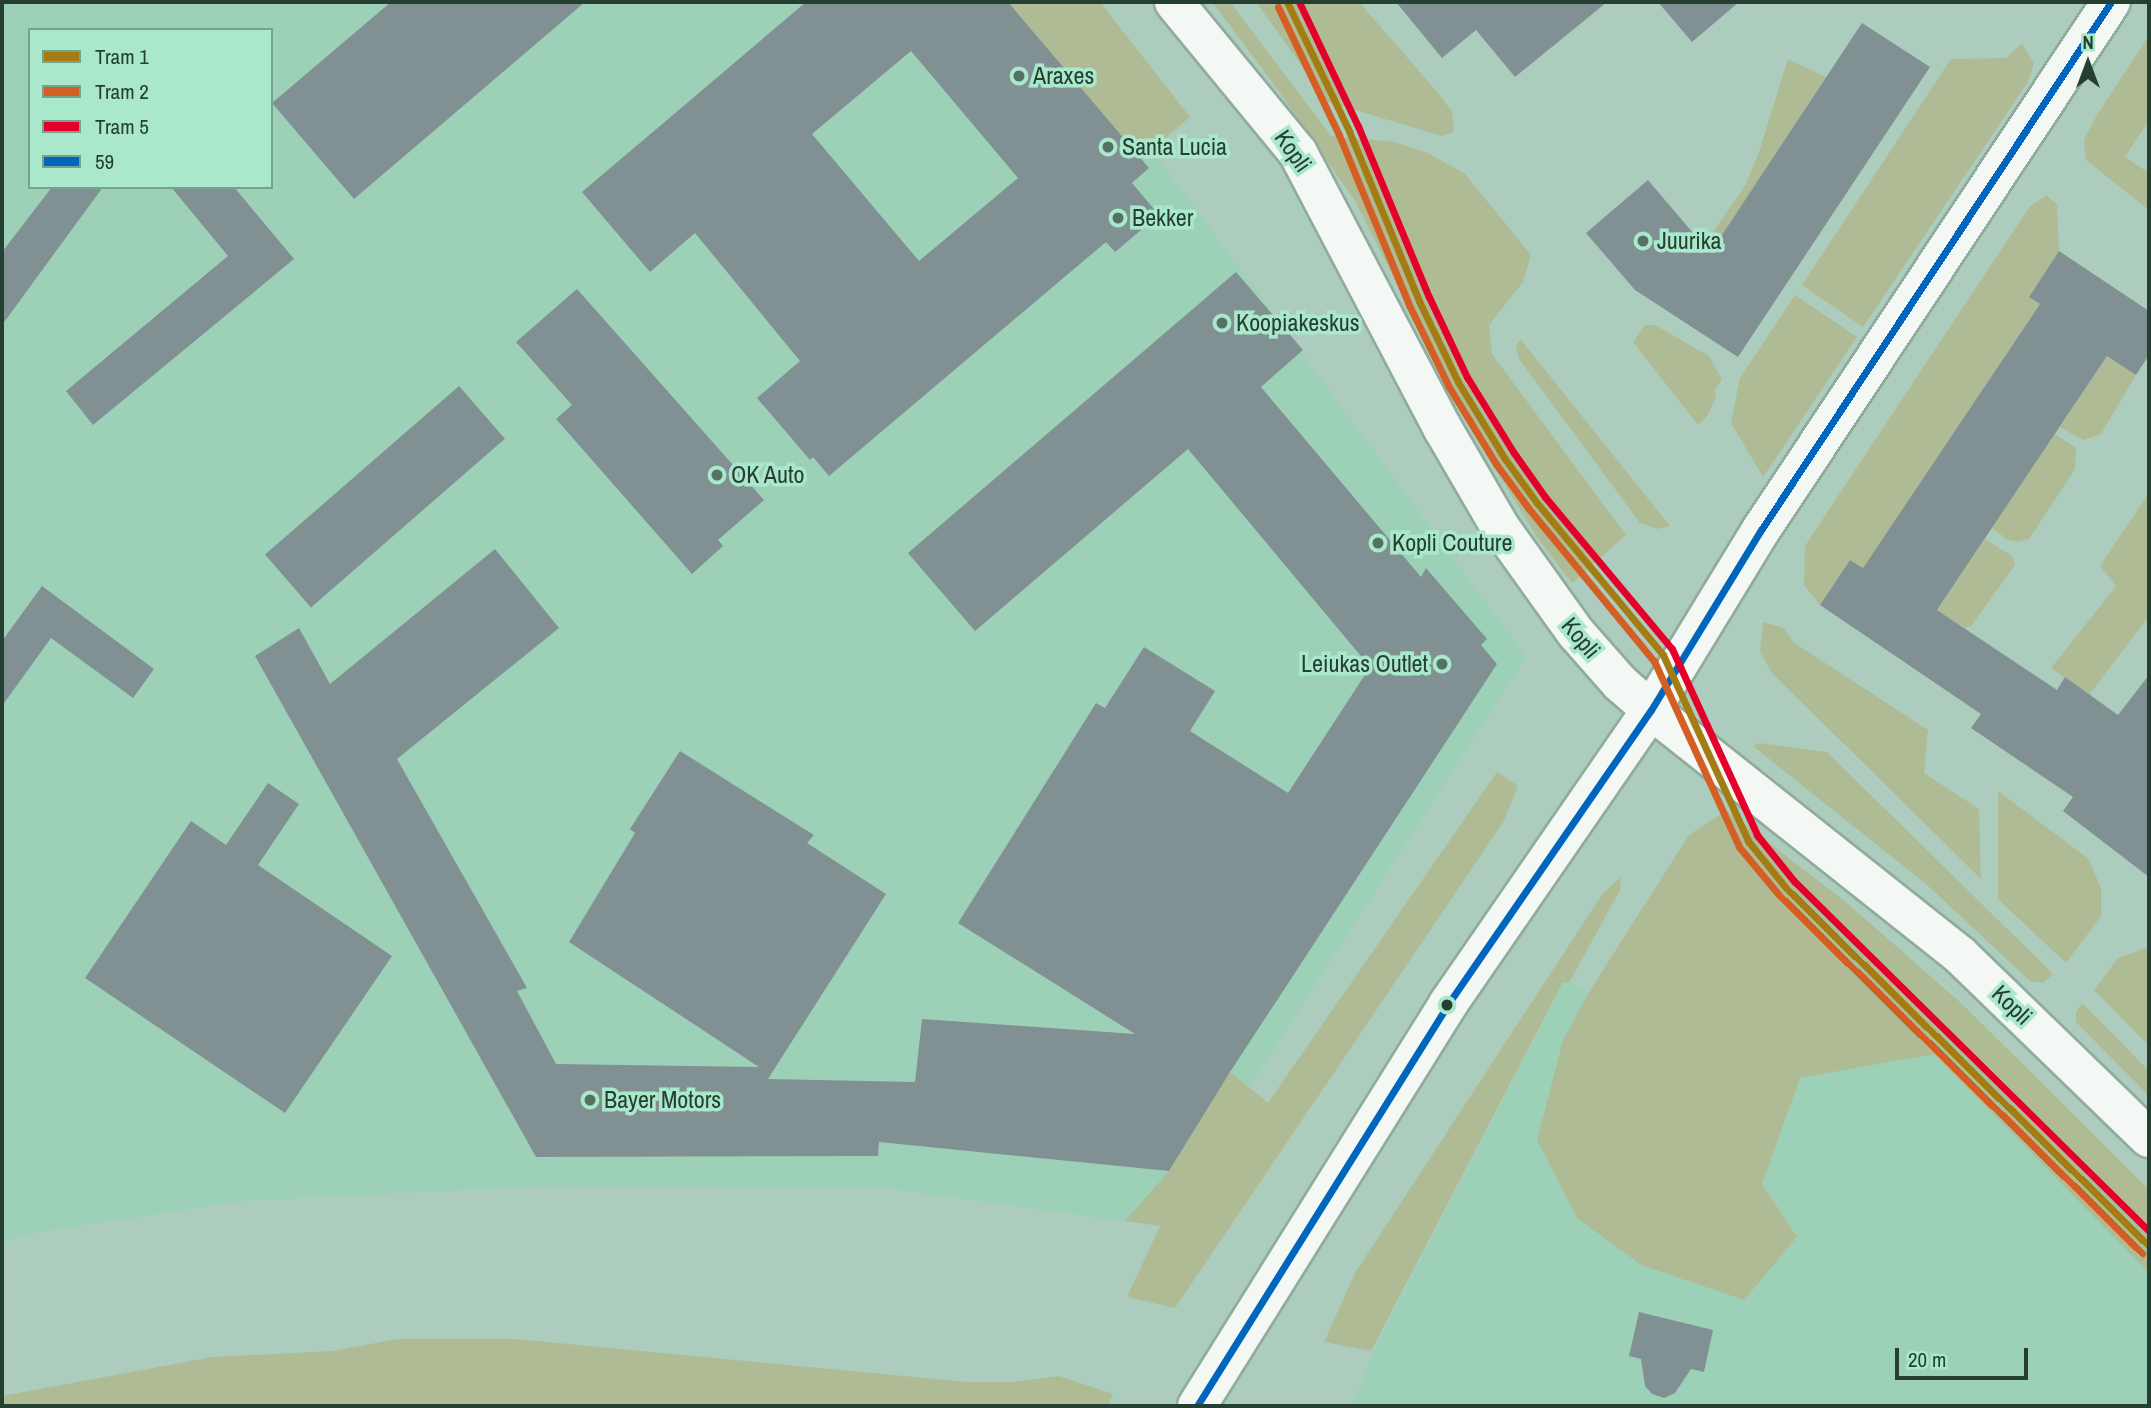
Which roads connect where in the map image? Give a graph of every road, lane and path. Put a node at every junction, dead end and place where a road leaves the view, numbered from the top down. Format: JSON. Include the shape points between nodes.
{"nodes":[{"id":1,"x":1174,"y":2,"type":"edge"},
{"id":2,"x":2111,"y":2,"type":"edge"},
{"id":3,"x":1651,"y":710,"type":"junction"},
{"id":4,"x":2149,"y":1138,"type":"edge"},
{"id":5,"x":1197,"y":1406,"type":"edge"}],
"edges":[{"from":1,"to":3,"type":"street","name":"Kopli","via":[[1298,153],[1443,429],[1500,527],[1576,634]]},
{"from":2,"to":3,"type":"street","via":[[1761,530]]},
{"from":3,"to":4,"type":"street","name":"Kopli","via":[[1961,956]]},
{"from":3,"to":5,"type":"street","via":[[1448,1004]]}]}
